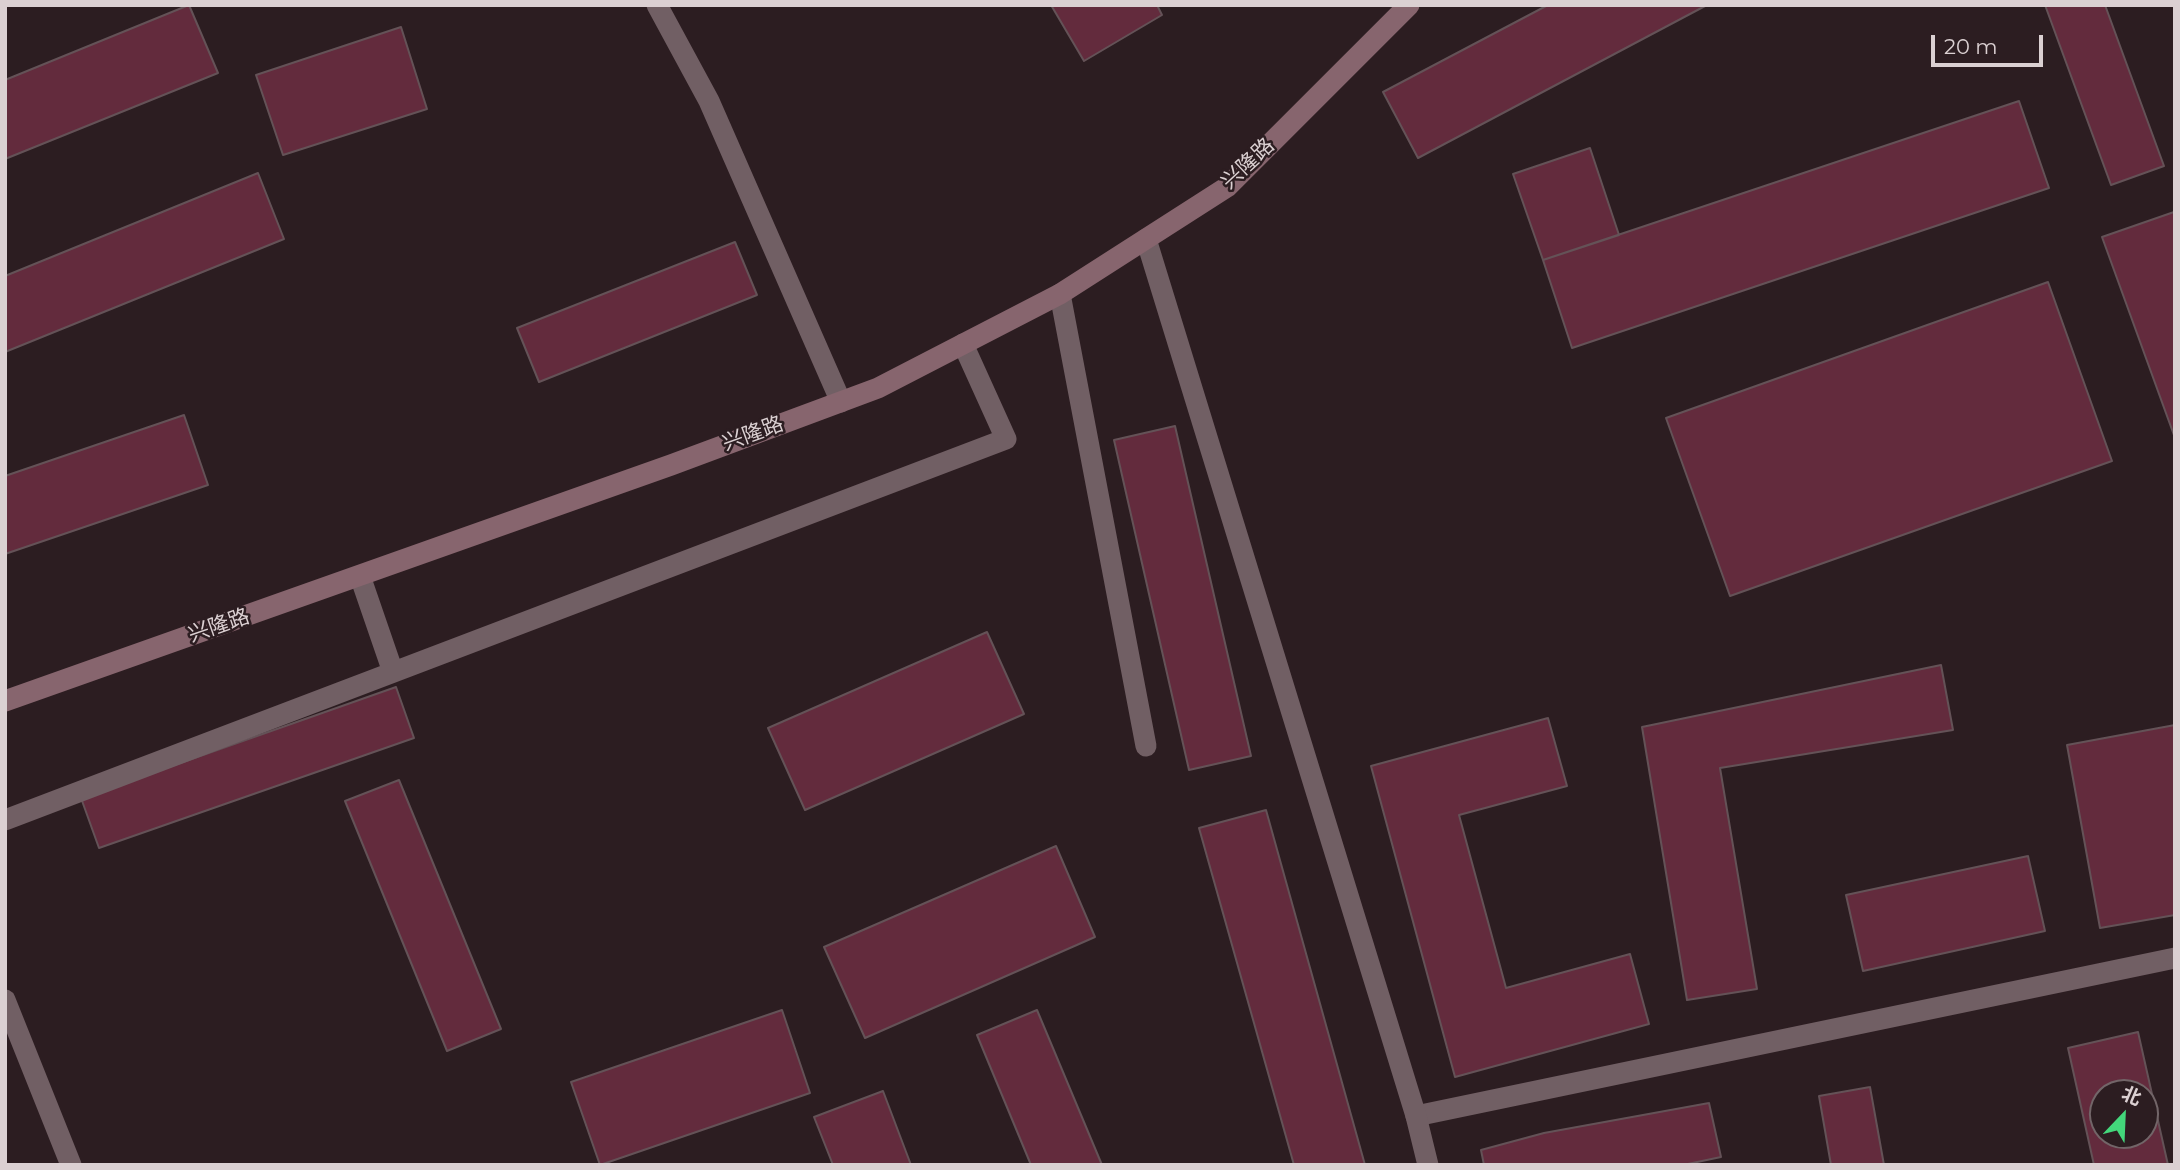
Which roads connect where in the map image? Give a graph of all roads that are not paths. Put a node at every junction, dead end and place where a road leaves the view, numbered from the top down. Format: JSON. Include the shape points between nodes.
{"nodes":[{"id":1,"x":657,"y":5,"type":"edge"},
{"id":2,"x":1409,"y":5,"type":"edge"},
{"id":3,"x":1146,"y":239,"type":"junction"},
{"id":4,"x":1060,"y":295,"type":"junction"},
{"id":5,"x":963,"y":344,"type":"junction"},
{"id":6,"x":841,"y":401,"type":"junction"},
{"id":7,"x":360,"y":576,"type":"junction"},
{"id":8,"x":393,"y":672,"type":"junction"},
{"id":9,"x":5,"y":701,"type":"edge"},
{"id":10,"x":1146,"y":746,"type":"dead end"},
{"id":11,"x":5,"y":820,"type":"edge"},
{"id":12,"x":2175,"y":958,"type":"edge"},
{"id":13,"x":5,"y":1000,"type":"edge"},
{"id":14,"x":1416,"y":1116,"type":"junction"},
{"id":15,"x":71,"y":1165,"type":"edge"},
{"id":16,"x":1428,"y":1165,"type":"edge"}],
"edges":[{"from":1,"to":6,"type":"street","via":[[709,101]]},
{"from":2,"to":3,"type":"main road","name":"兴隆路","via":[[1227,187]]},
{"from":3,"to":4,"type":"main road","name":"兴隆路"},
{"from":3,"to":14,"type":"street"},
{"from":4,"to":5,"type":"main road","name":"兴隆路"},
{"from":4,"to":10,"type":"street"},
{"from":5,"to":6,"type":"main road","name":"兴隆路","via":[[878,388]]},
{"from":5,"to":8,"type":"street","via":[[1006,439]]},
{"from":6,"to":7,"type":"main road","name":"兴隆路"},
{"from":7,"to":8,"type":"street"},
{"from":7,"to":9,"type":"main road","name":"兴隆路"},
{"from":8,"to":11,"type":"street"},
{"from":12,"to":14,"type":"street"},
{"from":13,"to":15,"type":"street"},
{"from":14,"to":16,"type":"street"}]}
